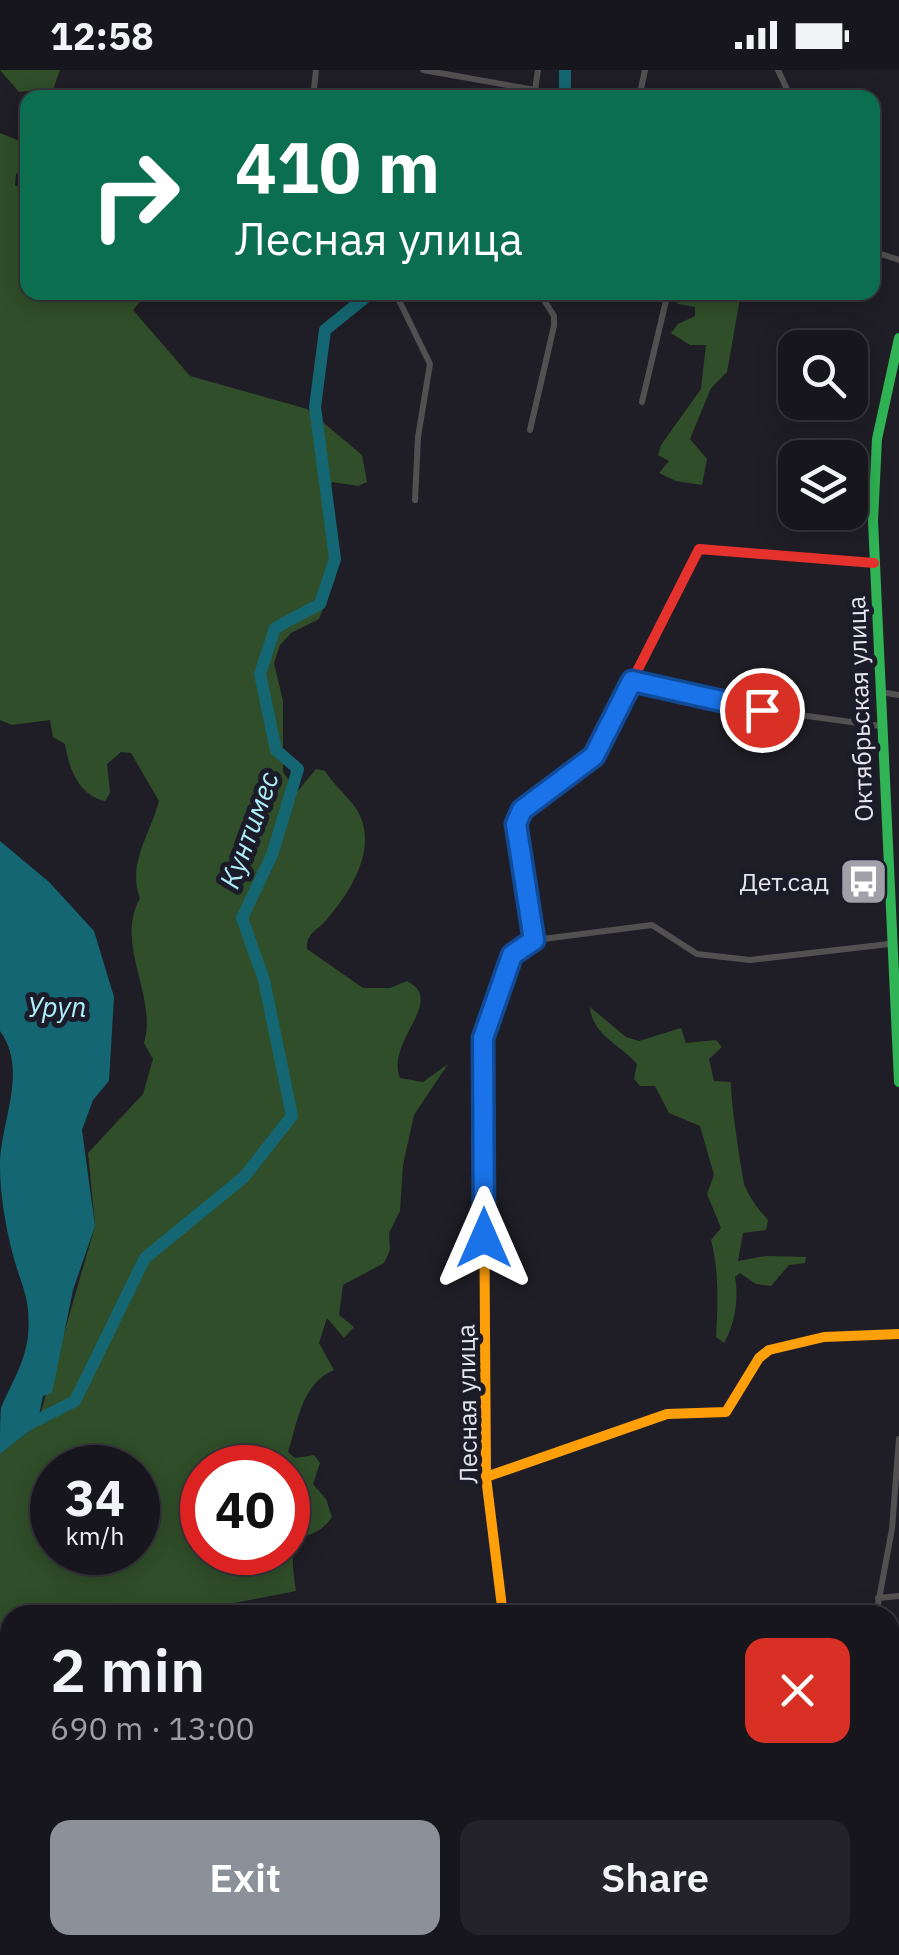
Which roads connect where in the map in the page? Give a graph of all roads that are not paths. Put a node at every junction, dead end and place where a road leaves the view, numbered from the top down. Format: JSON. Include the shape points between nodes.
{"nodes":[{"id":1,"x":423,"y":70,"type":"edge"},
{"id":2,"x":538,"y":70,"type":"edge"},
{"id":3,"x":535,"y":90,"type":"joint"},
{"id":4,"x":398,"y":300,"type":"edge"},
{"id":5,"x":544,"y":300,"type":"edge"},
{"id":6,"x":666,"y":300,"type":"edge"},
{"id":7,"x":899,"y":338,"type":"edge"},
{"id":8,"x":642,"y":402,"type":"dead end"},
{"id":9,"x":530,"y":430,"type":"dead end"},
{"id":10,"x":415,"y":500,"type":"dead end"},
{"id":11,"x":874,"y":563,"type":"junction"},
{"id":12,"x":632,"y":681,"type":"junction"},
{"id":13,"x":880,"y":692,"type":"junction"},
{"id":14,"x":899,"y":695,"type":"edge"},
{"id":15,"x":881,"y":726,"type":"junction"},
{"id":16,"x":534,"y":940,"type":"junction"},
{"id":17,"x":889,"y":944,"type":"junction"},
{"id":18,"x":897,"y":1041,"type":"edge"},
{"id":19,"x":899,"y":1082,"type":"edge"},
{"id":20,"x":899,"y":1334,"type":"edge"},
{"id":21,"x":899,"y":1440,"type":"edge"},
{"id":22,"x":486,"y":1477,"type":"junction"},
{"id":23,"x":899,"y":1596,"type":"edge"},
{"id":24,"x":878,"y":1598,"type":"junction"},
{"id":25,"x":501,"y":1605,"type":"edge"},
{"id":26,"x":877,"y":1605,"type":"edge"}],
"edges":[{"from":1,"to":3,"type":"street"},
{"from":2,"to":3,"type":"street"},
{"from":4,"to":10,"type":"street","via":[[430,364]]},
{"from":5,"to":9,"type":"street","via":[[554,326]]},
{"from":6,"to":8,"type":"street"},
{"from":7,"to":11,"type":"street","name":"Октябрьская улица","via":[[877,439]]},
{"from":11,"to":12,"type":"street","via":[[699,549]]},
{"from":11,"to":13,"type":"street","name":"Октябрьская улица"},
{"from":12,"to":15,"type":"street","via":[[762,710]]},
{"from":12,"to":16,"type":"street","via":[[594,756],[522,810],[516,824]]},
{"from":13,"to":14,"type":"street"},
{"from":13,"to":15,"type":"street","name":"Октябрьская улица"},
{"from":15,"to":17,"type":"street","name":"Октябрьская улица"},
{"from":16,"to":17,"type":"street","via":[[652,924],[697,954],[750,960]]},
{"from":16,"to":22,"type":"street","name":"Лесная улица","via":[[512,955],[483,1038]]},
{"from":17,"to":18,"type":"street","name":"Октябрьская улица"},
{"from":18,"to":19,"type":"street","name":"Октябрьская улица"},
{"from":20,"to":22,"type":"street","via":[[783,1342],[760,1357],[744,1396],[726,1412],[667,1414]]},
{"from":21,"to":24,"type":"street"},
{"from":22,"to":25,"type":"street","name":"Лесная улица"},
{"from":23,"to":24,"type":"street"},
{"from":24,"to":26,"type":"street"}]}
